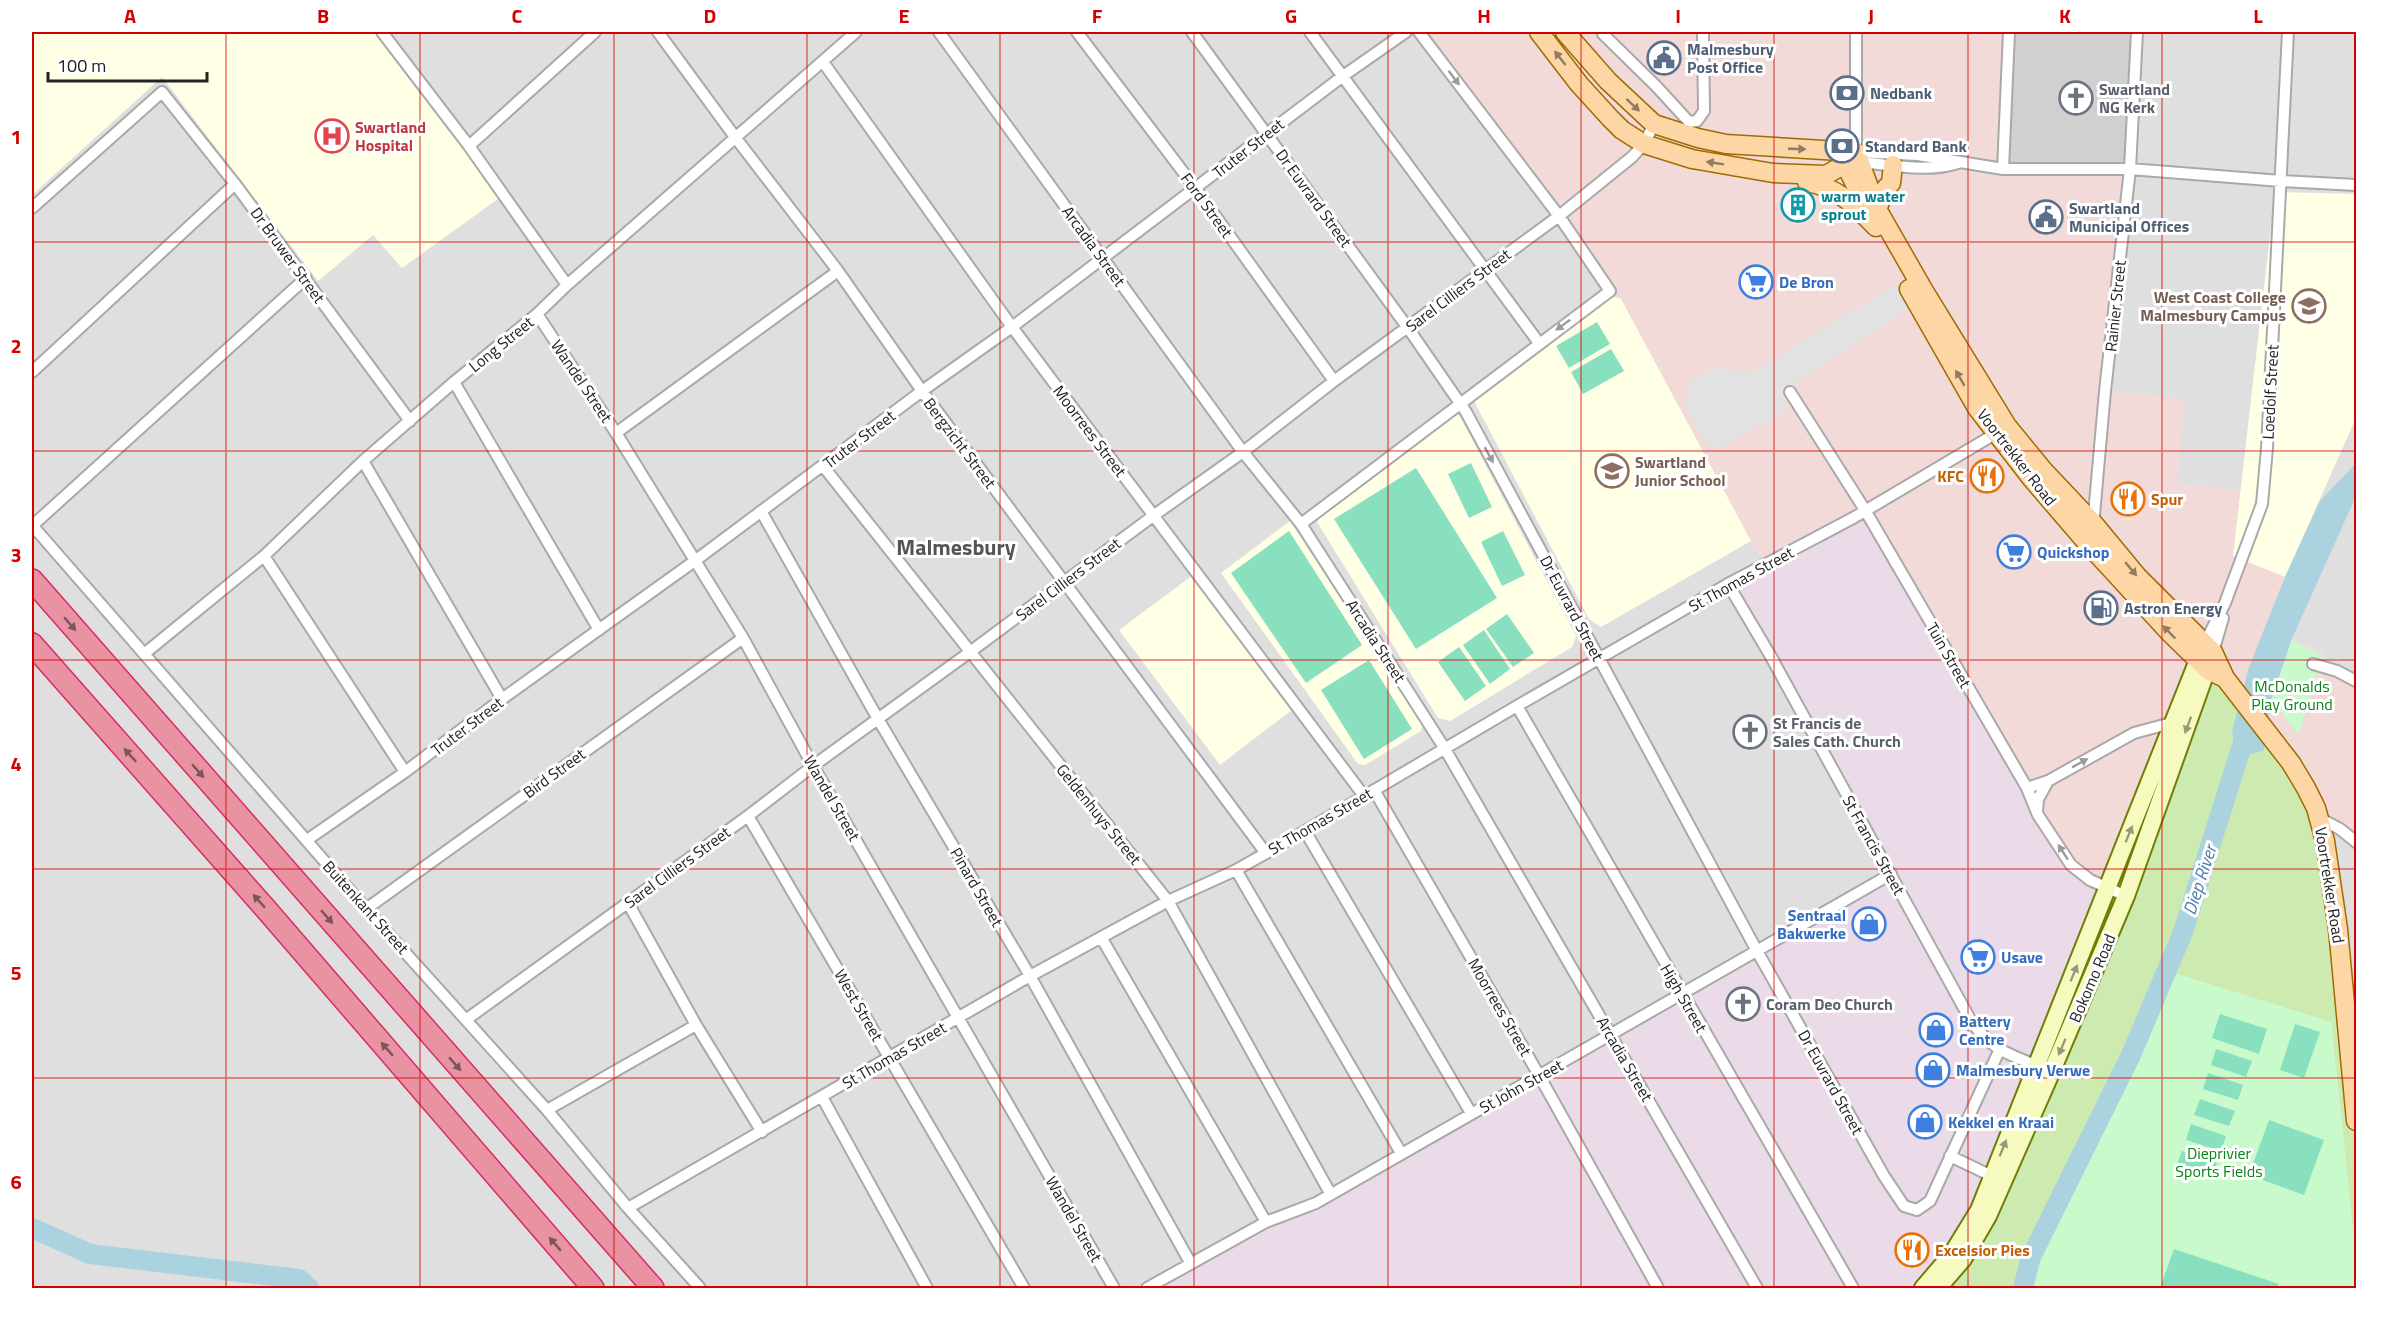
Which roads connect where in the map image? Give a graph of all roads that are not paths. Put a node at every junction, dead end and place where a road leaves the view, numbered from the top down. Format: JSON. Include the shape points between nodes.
{"nodes":[{"id":1,"x":382,"y":32,"type":"edge"},
{"id":2,"x":595,"y":32,"type":"edge"},
{"id":3,"x":658,"y":32,"type":"edge"},
{"id":4,"x":856,"y":32,"type":"edge"},
{"id":5,"x":939,"y":32,"type":"edge"},
{"id":6,"x":1077,"y":32,"type":"edge"},
{"id":7,"x":1192,"y":32,"type":"edge"},
{"id":8,"x":1310,"y":32,"type":"edge"},
{"id":9,"x":1406,"y":32,"type":"edge"},
{"id":10,"x":1419,"y":32,"type":"edge"},
{"id":11,"x":1539,"y":32,"type":"edge"},
{"id":12,"x":1565,"y":32,"type":"edge"},
{"id":13,"x":1603,"y":32,"type":"edge"},
{"id":14,"x":1703,"y":32,"type":"edge"},
{"id":15,"x":1856,"y":32,"type":"edge"},
{"id":16,"x":2009,"y":32,"type":"edge"},
{"id":17,"x":2137,"y":32,"type":"edge"},
{"id":18,"x":2288,"y":32,"type":"edge"},
{"id":19,"x":823,"y":62,"type":"junction"},
{"id":20,"x":1342,"y":76,"type":"junction"},
{"id":21,"x":1654,"y":124,"type":"junction"},
{"id":22,"x":1267,"y":134,"type":"junction"},
{"id":23,"x":735,"y":136,"type":"junction"},
{"id":24,"x":1644,"y":144,"type":"junction"},
{"id":25,"x":469,"y":146,"type":"junction"},
{"id":26,"x":1852,"y":157,"type":"junction"},
{"id":27,"x":1964,"y":161,"type":"junction"},
{"id":28,"x":1893,"y":165,"type":"junction"},
{"id":29,"x":2003,"y":169,"type":"junction"},
{"id":30,"x":2130,"y":169,"type":"junction"},
{"id":31,"x":1773,"y":173,"type":"junction"},
{"id":32,"x":2281,"y":181,"type":"junction"},
{"id":33,"x":235,"y":183,"type":"junction"},
{"id":34,"x":2356,"y":185,"type":"edge"},
{"id":35,"x":1196,"y":189,"type":"junction"},
{"id":36,"x":32,"y":207,"type":"edge"},
{"id":37,"x":1559,"y":216,"type":"junction"},
{"id":38,"x":1877,"y":218,"type":"junction"},
{"id":39,"x":1103,"y":259,"type":"junction"},
{"id":40,"x":1484,"y":270,"type":"junction"},
{"id":41,"x":838,"y":271,"type":"junction"},
{"id":42,"x":306,"y":278,"type":"junction"},
{"id":43,"x":567,"y":285,"type":"junction"},
{"id":44,"x":537,"y":314,"type":"junction"},
{"id":45,"x":1012,"y":327,"type":"junction"},
{"id":46,"x":1408,"y":328,"type":"junction"},
{"id":47,"x":1539,"y":343,"type":"junction"},
{"id":48,"x":32,"y":372,"type":"edge"},
{"id":49,"x":1334,"y":381,"type":"junction"},
{"id":50,"x":454,"y":382,"type":"junction"},
{"id":51,"x":922,"y":391,"type":"junction"},
{"id":52,"x":1790,"y":392,"type":"dead end"},
{"id":53,"x":1461,"y":404,"type":"junction"},
{"id":54,"x":410,"y":420,"type":"junction"},
{"id":55,"x":2001,"y":430,"type":"junction"},
{"id":56,"x":616,"y":433,"type":"junction"},
{"id":57,"x":1244,"y":452,"type":"junction"},
{"id":58,"x":363,"y":461,"type":"junction"},
{"id":59,"x":824,"y":466,"type":"junction"},
{"id":60,"x":1865,"y":510,"type":"junction"},
{"id":61,"x":761,"y":511,"type":"junction"},
{"id":62,"x":1153,"y":516,"type":"junction"},
{"id":63,"x":1301,"y":524,"type":"junction"},
{"id":64,"x":2094,"y":524,"type":"junction"},
{"id":65,"x":32,"y":525,"type":"edge"},
{"id":66,"x":2087,"y":543,"type":"junction"},
{"id":67,"x":264,"y":556,"type":"junction"},
{"id":68,"x":696,"y":560,"type":"junction"},
{"id":69,"x":32,"y":580,"type":"edge"},
{"id":70,"x":1064,"y":582,"type":"junction"},
{"id":71,"x":1728,"y":584,"type":"junction"},
{"id":72,"x":599,"y":630,"type":"junction"},
{"id":73,"x":742,"y":638,"type":"junction"},
{"id":74,"x":32,"y":645,"type":"edge"},
{"id":75,"x":970,"y":652,"type":"junction"},
{"id":76,"x":144,"y":654,"type":"junction"},
{"id":77,"x":2206,"y":656,"type":"junction"},
{"id":78,"x":1600,"y":660,"type":"junction"},
{"id":79,"x":2313,"y":664,"type":"dead end"},
{"id":80,"x":2356,"y":681,"type":"edge"},
{"id":81,"x":502,"y":699,"type":"junction"},
{"id":82,"x":1517,"y":706,"type":"junction"},
{"id":83,"x":878,"y":718,"type":"junction"},
{"id":84,"x":2175,"y":722,"type":"junction"},
{"id":85,"x":1446,"y":749,"type":"junction"},
{"id":86,"x":813,"y":766,"type":"junction"},
{"id":87,"x":405,"y":772,"type":"junction"},
{"id":88,"x":2048,"y":781,"type":"junction"},
{"id":89,"x":2027,"y":788,"type":"junction"},
{"id":90,"x":1374,"y":790,"type":"junction"},
{"id":91,"x":1364,"y":796,"type":"junction"},
{"id":92,"x":2037,"y":815,"type":"junction"},
{"id":93,"x":748,"y":816,"type":"junction"},
{"id":94,"x":2319,"y":818,"type":"junction"},
{"id":95,"x":1305,"y":831,"type":"junction"},
{"id":96,"x":308,"y":840,"type":"junction"},
{"id":97,"x":2356,"y":842,"type":"edge"},
{"id":98,"x":1266,"y":852,"type":"junction"},
{"id":99,"x":1236,"y":870,"type":"junction"},
{"id":100,"x":1891,"y":874,"type":"junction"},
{"id":101,"x":2107,"y":888,"type":"junction"},
{"id":102,"x":2126,"y":896,"type":"junction"},
{"id":103,"x":1168,"y":901,"type":"junction"},
{"id":104,"x":628,"y":903,"type":"junction"},
{"id":105,"x":366,"y":909,"type":"junction"},
{"id":106,"x":1101,"y":937,"type":"junction"},
{"id":107,"x":1757,"y":951,"type":"junction"},
{"id":108,"x":1030,"y":976,"type":"junction"},
{"id":109,"x":1681,"y":993,"type":"junction"},
{"id":110,"x":958,"y":1018,"type":"junction"},
{"id":111,"x":467,"y":1019,"type":"junction"},
{"id":112,"x":696,"y":1025,"type":"junction"},
{"id":113,"x":1611,"y":1035,"type":"junction"},
{"id":114,"x":2000,"y":1051,"type":"junction"},
{"id":115,"x":890,"y":1057,"type":"junction"},
{"id":116,"x":2044,"y":1069,"type":"junction"},
{"id":117,"x":1540,"y":1077,"type":"junction"},
{"id":118,"x":822,"y":1097,"type":"junction"},
{"id":119,"x":547,"y":1110,"type":"junction"},
{"id":120,"x":1471,"y":1113,"type":"junction"},
{"id":121,"x":2356,"y":1121,"type":"edge"},
{"id":122,"x":762,"y":1132,"type":"junction"},
{"id":123,"x":1401,"y":1153,"type":"junction"},
{"id":124,"x":1950,"y":1156,"type":"junction"},
{"id":125,"x":1998,"y":1179,"type":"junction"},
{"id":126,"x":1330,"y":1193,"type":"junction"},
{"id":127,"x":628,"y":1208,"type":"junction"},
{"id":128,"x":1266,"y":1222,"type":"junction"},
{"id":129,"x":1191,"y":1264,"type":"junction"},
{"id":130,"x":593,"y":1288,"type":"edge"},
{"id":131,"x":653,"y":1288,"type":"edge"},
{"id":132,"x":700,"y":1288,"type":"edge"},
{"id":133,"x":927,"y":1288,"type":"edge"},
{"id":134,"x":1024,"y":1288,"type":"edge"},
{"id":135,"x":1114,"y":1288,"type":"edge"},
{"id":136,"x":1147,"y":1288,"type":"edge"},
{"id":137,"x":1658,"y":1288,"type":"edge"},
{"id":138,"x":1757,"y":1288,"type":"edge"},
{"id":139,"x":1853,"y":1288,"type":"edge"},
{"id":140,"x":1923,"y":1288,"type":"edge"},
{"id":141,"x":1938,"y":1288,"type":"edge"}],
"edges":[{"from":1,"to":25,"type":"street"},
{"from":2,"to":25,"type":"street"},
{"from":3,"to":23,"type":"street","name":"Bergzicht Street"},
{"from":4,"to":19,"type":"street","name":"Long Street"},
{"from":5,"to":39,"type":"street","name":"Arcadia Street"},
{"from":6,"to":35,"type":"street","name":"Ford Street"},
{"from":7,"to":22,"type":"street","name":"Dr Euvrard Street"},
{"from":8,"to":20,"type":"street"},
{"from":9,"to":20,"type":"street","name":"Truter Street"},
{"from":10,"to":37,"type":"street","one_way":true},
{"from":24,"to":11,"type":"main road","one_way":true,"via":[[1622,130],[1599,107]]},
{"from":12,"to":21,"type":"main road","one_way":true,"via":[[1608,81]]},
{"from":13,"to":14,"type":"street","via":[[1689,122],[1697,121],[1704,111]]},
{"from":15,"to":26,"type":"street"},
{"from":16,"to":29,"type":"street"},
{"from":17,"to":30,"type":"street","name":"Rainier Street"},
{"from":18,"to":32,"type":"street","name":"Loedolf Street"},
{"from":19,"to":23,"type":"street","name":"Long Street"},
{"from":19,"to":45,"type":"street","name":"Moorrees Street"},
{"from":20,"to":22,"type":"street","name":"Truter Street"},
{"from":20,"to":40,"type":"street"},
{"from":21,"to":24,"type":"street","name":"Sarel Cilliers Street"},
{"from":21,"to":26,"type":"main road","one_way":true,"via":[[1726,144]]},
{"from":22,"to":35,"type":"street","name":"Truter Street"},
{"from":22,"to":46,"type":"street","name":"Dr Euvrard Street"},
{"from":23,"to":41,"type":"street","name":"Bergzicht Street"},
{"from":23,"to":43,"type":"street","name":"Long Street"},
{"from":31,"to":24,"type":"main road","one_way":true,"via":[[1692,159]]},
{"from":24,"to":37,"type":"street","name":"Sarel Cilliers Street"},
{"from":25,"to":43,"type":"street"},
{"from":26,"to":27,"type":"street","via":[[1918,155]]},
{"from":26,"to":28,"type":"street"},
{"from":26,"to":31,"type":"main road","via":[[1826,175]]},
{"from":26,"to":38,"type":"main road","name":"Voortrekker Road"},
{"from":27,"to":28,"type":"street","via":[[1944,167]]},
{"from":27,"to":29,"type":"street"},
{"from":28,"to":38,"type":"main road","via":[[1891,183]]},
{"from":29,"to":30,"type":"street"},
{"from":30,"to":32,"type":"street"},
{"from":30,"to":64,"type":"street","name":"Rainier Street"},
{"from":31,"to":38,"type":"main road","via":[[1832,188]]},
{"from":32,"to":34,"type":"street"},
{"from":32,"to":77,"type":"street","name":"Loedolf Street","via":[[2262,504]]},
{"from":33,"to":36,"type":"street","name":"Dr Bruwer Street","via":[[162,93]]},
{"from":33,"to":42,"type":"street","name":"Dr Bruwer Street"},
{"from":33,"to":48,"type":"street"},
{"from":35,"to":39,"type":"street","name":"Truter Street"},
{"from":35,"to":49,"type":"street","name":"Ford Street"},
{"from":37,"to":40,"type":"street","name":"Sarel Cilliers Street"},
{"from":37,"to":47,"type":"street","one_way":true,"via":[[1610,291]]},
{"from":38,"to":55,"type":"main road","name":"Voortrekker Road","via":[[1977,408]]},
{"from":39,"to":45,"type":"street","name":"Truter Street"},
{"from":39,"to":57,"type":"street","name":"Arcadia Street"},
{"from":40,"to":46,"type":"street","name":"Sarel Cilliers Street"},
{"from":40,"to":47,"type":"street"},
{"from":41,"to":51,"type":"street","name":"Bergzicht Street"},
{"from":41,"to":56,"type":"street"},
{"from":42,"to":54,"type":"street","name":"Dr Bruwer Street"},
{"from":42,"to":65,"type":"street"},
{"from":43,"to":44,"type":"street","name":"Long Street"},
{"from":44,"to":50,"type":"street","name":"Long Street"},
{"from":44,"to":56,"type":"street","name":"Wandel Street"},
{"from":45,"to":51,"type":"street","name":"Truter Street"},
{"from":45,"to":62,"type":"street","name":"Moorrees Street"},
{"from":46,"to":49,"type":"street","name":"Sarel Cilliers Street"},
{"from":46,"to":53,"type":"street","name":"Dr Euvrard Street"},
{"from":47,"to":53,"type":"street"},
{"from":49,"to":57,"type":"street","name":"Sarel Cilliers Street"},
{"from":50,"to":54,"type":"street","name":"Long Street"},
{"from":50,"to":72,"type":"street"},
{"from":51,"to":59,"type":"street","name":"Truter Street"},
{"from":51,"to":70,"type":"street","name":"Bergzicht Street"},
{"from":52,"to":60,"type":"street","name":"Tuin Street"},
{"from":53,"to":63,"type":"street"},
{"from":53,"to":78,"type":"street","name":"Dr Euvrard Street","one_way":true},
{"from":54,"to":58,"type":"street","name":"Long Street"},
{"from":55,"to":60,"type":"street","name":"St Thomas Street"},
{"from":55,"to":64,"type":"main road","name":"Voortrekker Road"},
{"from":55,"to":66,"type":"main road","name":"Voortrekker Road"},
{"from":56,"to":68,"type":"street","name":"Wandel Street"},
{"from":57,"to":62,"type":"street","name":"Sarel Cilliers Street"},
{"from":57,"to":63,"type":"street","name":"Arcadia Street"},
{"from":58,"to":67,"type":"street","name":"Long Street"},
{"from":58,"to":81,"type":"street"},
{"from":59,"to":61,"type":"street","name":"Truter Street"},
{"from":59,"to":75,"type":"street","name":"Geldenhuys Street"},
{"from":60,"to":71,"type":"street","name":"St Thomas Street"},
{"from":60,"to":89,"type":"street","name":"Tuin Street"},
{"from":61,"to":68,"type":"street","name":"Truter Street"},
{"from":61,"to":83,"type":"street","name":"Pinard Street"},
{"from":62,"to":70,"type":"street","name":"Sarel Cilliers Street"},
{"from":62,"to":91,"type":"street","name":"Moorrees Street"},
{"from":63,"to":85,"type":"street","name":"Arcadia Street"},
{"from":64,"to":66,"type":"street","name":"Rainier Street"},
{"from":64,"to":77,"type":"main road","name":"Voortrekker Road","one_way":true},
{"from":65,"to":76,"type":"street","name":"Buitenkant Street"},
{"from":77,"to":66,"type":"main road","name":"Voortrekker Road","one_way":true},
{"from":67,"to":76,"type":"street","name":"Long Street"},
{"from":67,"to":87,"type":"street"},
{"from":68,"to":72,"type":"street","name":"Truter Street"},
{"from":68,"to":73,"type":"street","name":"Wandel Street"},
{"from":69,"to":131,"type":"highway","one_way":true},
{"from":70,"to":75,"type":"street","name":"Sarel Cilliers Street"},
{"from":70,"to":98,"type":"street","name":"Bergzicht Street"},
{"from":71,"to":78,"type":"street","name":"St Thomas Street"},
{"from":71,"to":100,"type":"street","name":"St Francis Street"},
{"from":72,"to":81,"type":"street","name":"Truter Street"},
{"from":73,"to":86,"type":"street","name":"Wandel Street"},
{"from":73,"to":105,"type":"street","name":"Bird Street"},
{"from":130,"to":74,"type":"highway","one_way":true},
{"from":75,"to":83,"type":"street","name":"Sarel Cilliers Street"},
{"from":75,"to":103,"type":"street","name":"Geldenhuys Street"},
{"from":76,"to":96,"type":"street","name":"Buitenkant Street"},
{"from":77,"to":84,"type":"main road","name":"Bokomo Road"},
{"from":77,"to":94,"type":"main road","name":"Voortrekker Road","via":[[2299,776]]},
{"from":77,"to":102,"type":"main road","name":"Bokomo Road","one_way":true},
{"from":78,"to":82,"type":"street","name":"St Thomas Street"},
{"from":78,"to":107,"type":"street","name":"Dr Euvrard Street"},
{"from":79,"to":80,"type":"street"},
{"from":81,"to":87,"type":"street","name":"Truter Street"},
{"from":82,"to":85,"type":"street","name":"St Thomas Street"},
{"from":82,"to":109,"type":"street","name":"High Street"},
{"from":83,"to":86,"type":"street","name":"Sarel Cilliers Street"},
{"from":83,"to":108,"type":"street","name":"Pinard Street"},
{"from":88,"to":84,"type":"street","one_way":true,"via":[[2134,733]]},
{"from":101,"to":84,"type":"main road","name":"Bokomo Road","one_way":true},
{"from":85,"to":90,"type":"street","name":"St Thomas Street"},
{"from":85,"to":113,"type":"street","name":"Arcadia Street"},
{"from":86,"to":93,"type":"street","name":"Sarel Cilliers Street"},
{"from":86,"to":110,"type":"street","name":"Wandel Street"},
{"from":87,"to":96,"type":"street","name":"Truter Street"},
{"from":88,"to":89,"type":"street"},
{"from":88,"to":92,"type":"street","via":[[2038,799]]},
{"from":89,"to":92,"type":"street","name":"Tuin Street"},
{"from":90,"to":91,"type":"street","name":"St Thomas Street"},
{"from":90,"to":117,"type":"street","name":"Moorrees Street"},
{"from":91,"to":95,"type":"street","name":"St Thomas Street"},
{"from":101,"to":92,"type":"street","name":"Tuin Street","one_way":true,"via":[[2081,875],[2071,865]]},
{"from":93,"to":104,"type":"street","name":"Sarel Cilliers Street"},
{"from":93,"to":115,"type":"street","name":"West Street"},
{"from":94,"to":97,"type":"street"},
{"from":94,"to":121,"type":"main road","name":"Voortrekker Road","via":[[2338,929]]},
{"from":95,"to":98,"type":"street","name":"St Thomas Street"},
{"from":95,"to":120,"type":"street"},
{"from":96,"to":105,"type":"street","name":"Buitenkant Street"},
{"from":98,"to":99,"type":"street","name":"St Thomas Street"},
{"from":99,"to":103,"type":"street","name":"St Thomas Street"},
{"from":99,"to":123,"type":"street"},
{"from":100,"to":107,"type":"street","name":"St John Street"},
{"from":100,"to":114,"type":"street","name":"St Francis Street","via":[[1971,1021]]},
{"from":101,"to":102,"type":"street","name":"Tuin Street"},
{"from":116,"to":101,"type":"main road","name":"Bokomo Road","one_way":true},
{"from":102,"to":116,"type":"main road","name":"Bokomo Road","one_way":true},
{"from":103,"to":106,"type":"street","name":"St Thomas Street"},
{"from":103,"to":126,"type":"street","name":"Geldenhuys Street"},
{"from":104,"to":111,"type":"street","name":"Sarel Cilliers Street"},
{"from":104,"to":112,"type":"street"},
{"from":105,"to":111,"type":"street","name":"Buitenkant Street"},
{"from":106,"to":108,"type":"street","name":"St Thomas Street"},
{"from":106,"to":128,"type":"street"},
{"from":107,"to":109,"type":"street","name":"St John Street"},
{"from":107,"to":124,"type":"street","name":"Dr Euvrard Street","via":[[1904,1206],[1923,1207],[1930,1201]]},
{"from":108,"to":110,"type":"street","name":"St Thomas Street"},
{"from":108,"to":129,"type":"street","name":"Pinard Street"},
{"from":109,"to":113,"type":"street","name":"St John Street"},
{"from":109,"to":139,"type":"street","name":"High Street"},
{"from":110,"to":115,"type":"street","name":"St Thomas Street"},
{"from":110,"to":135,"type":"street","name":"Wandel Street"},
{"from":111,"to":119,"type":"street","name":"Buitenkant Street"},
{"from":112,"to":119,"type":"street"},
{"from":112,"to":122,"type":"street"},
{"from":113,"to":117,"type":"street","name":"St John Street"},
{"from":113,"to":138,"type":"street","name":"Arcadia Street"},
{"from":114,"to":116,"type":"street","name":"St Francis Street"},
{"from":114,"to":124,"type":"street"},
{"from":115,"to":118,"type":"street","name":"St Thomas Street"},
{"from":115,"to":134,"type":"street","name":"West Street"},
{"from":116,"to":125,"type":"main road","name":"Bokomo Road"},
{"from":117,"to":120,"type":"street","name":"St John Street"},
{"from":117,"to":137,"type":"street","name":"Moorrees Street"},
{"from":118,"to":122,"type":"street","name":"St Thomas Street"},
{"from":118,"to":133,"type":"street"},
{"from":119,"to":127,"type":"street","name":"Buitenkant Street"},
{"from":120,"to":123,"type":"street","name":"St John Street"},
{"from":122,"to":127,"type":"street","name":"St Thomas Street"},
{"from":123,"to":126,"type":"street","name":"St John Street"},
{"from":124,"to":125,"type":"street"},
{"from":125,"to":140,"type":"main road","name":"Bokomo Road","via":[[1962,1240]]},
{"from":125,"to":141,"type":"main road","name":"Bokomo Road","via":[[1988,1216],[1964,1259]]},
{"from":126,"to":128,"type":"street","name":"St John Street","via":[[1316,1203]]},
{"from":127,"to":132,"type":"street","name":"Buitenkant Street"},
{"from":128,"to":129,"type":"street","name":"St John Street"},
{"from":129,"to":136,"type":"street","name":"St John Street"}]}
